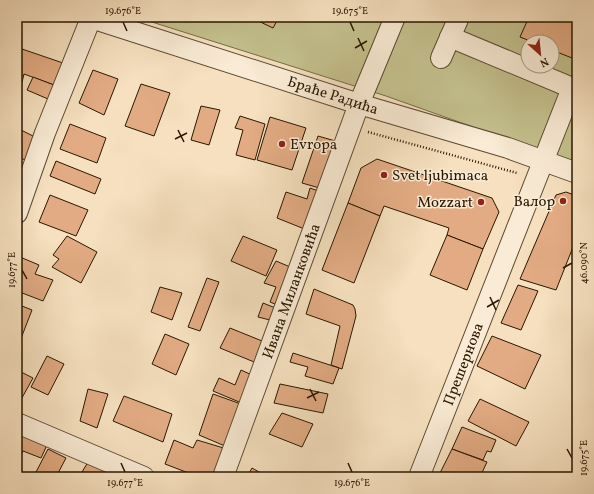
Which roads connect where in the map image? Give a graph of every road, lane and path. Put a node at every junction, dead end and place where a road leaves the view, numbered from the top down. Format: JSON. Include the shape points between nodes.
{"nodes":[{"id":1,"x":90,"y":17,"type":"edge"},
{"id":2,"x":395,"y":17,"type":"edge"},
{"id":3,"x":459,"y":17,"type":"edge"},
{"id":4,"x":450,"y":38,"type":"junction"},
{"id":5,"x":441,"y":58,"type":"dead end"},
{"id":6,"x":574,"y":89,"type":"edge"},
{"id":7,"x":359,"y":104,"type":"junction"},
{"id":8,"x":351,"y":127,"type":"junction"},
{"id":9,"x":539,"y":169,"type":"junction"},
{"id":10,"x":577,"y":173,"type":"edge"},
{"id":11,"x":17,"y":212,"type":"edge"},
{"id":12,"x":17,"y":423,"type":"edge"},
{"id":13,"x":144,"y":477,"type":"edge"},
{"id":14,"x":223,"y":477,"type":"edge"},
{"id":15,"x":419,"y":477,"type":"edge"}],
"edges":[{"from":1,"to":7,"type":"street","name":"Браће Радића"},
{"from":1,"to":11,"type":"street"},
{"from":2,"to":7,"type":"street","name":"Ивана Миланковића"},
{"from":3,"to":4,"type":"street"},
{"from":4,"to":5,"type":"street"},
{"from":4,"to":6,"type":"street"},
{"from":6,"to":9,"type":"street","name":"Прешернова"},
{"from":7,"to":8,"type":"street","name":"Ивана Миланковића"},
{"from":7,"to":9,"type":"street","name":"Браће Радића","via":[[508,148]]},
{"from":8,"to":9,"type":"path"},
{"from":8,"to":14,"type":"street","name":"Ивана Миланковића"},
{"from":9,"to":10,"type":"street","name":"Браће Радића"},
{"from":9,"to":15,"type":"street","name":"Прешернова"},
{"from":12,"to":13,"type":"street"}]}
